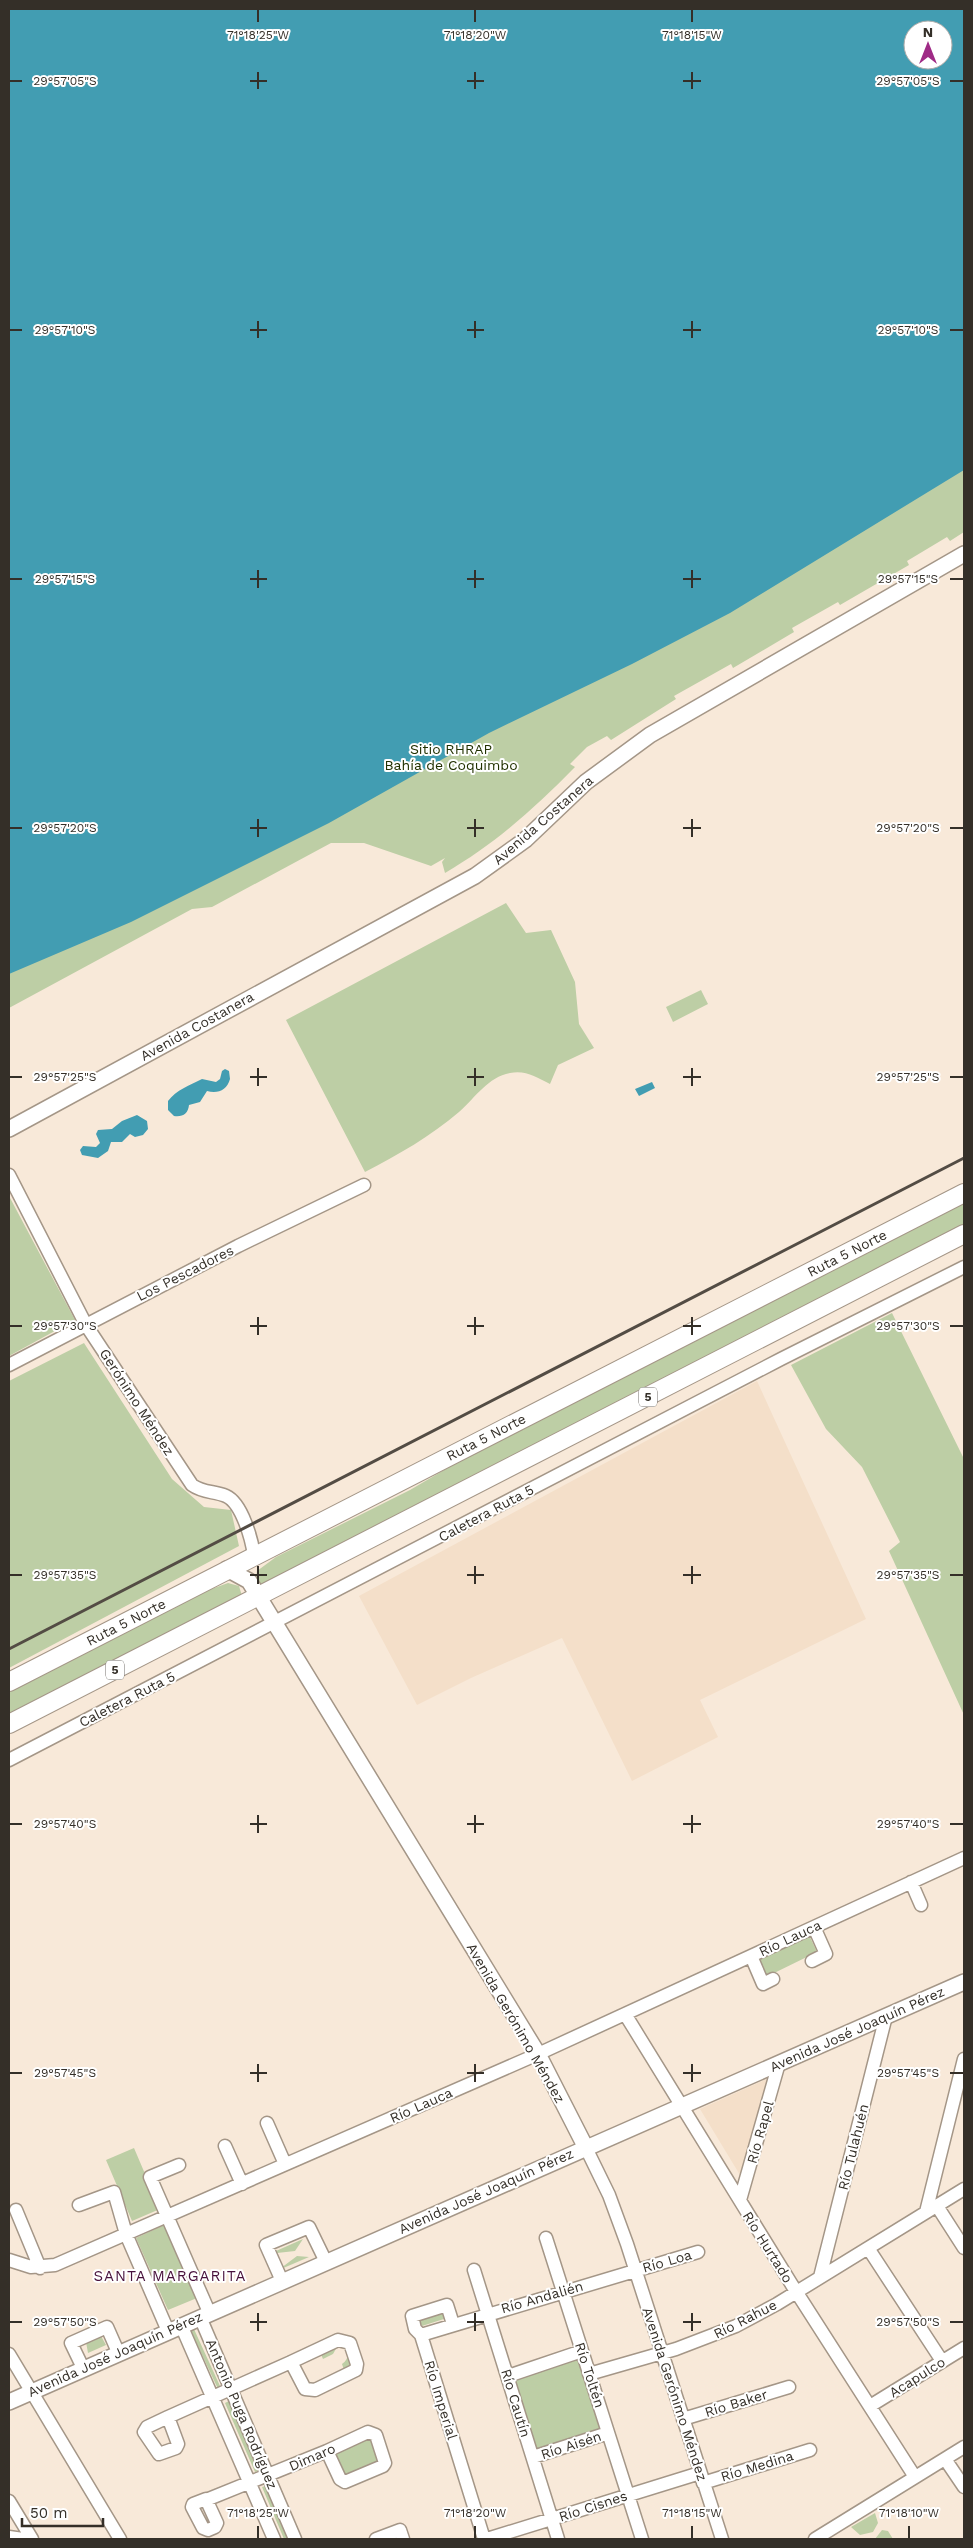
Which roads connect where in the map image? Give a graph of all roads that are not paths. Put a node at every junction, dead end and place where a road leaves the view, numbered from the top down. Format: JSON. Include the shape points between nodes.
{"nodes":[{"id":1,"x":964,"y":554,"type":"edge"},
{"id":2,"x":9,"y":1129,"type":"edge"},
{"id":3,"x":9,"y":1175,"type":"edge"},
{"id":4,"x":364,"y":1185,"type":"dead end"},
{"id":5,"x":964,"y":1193,"type":"edge"},
{"id":6,"x":964,"y":1234,"type":"edge"},
{"id":7,"x":964,"y":1267,"type":"edge"},
{"id":8,"x":86,"y":1325,"type":"junction"},
{"id":9,"x":9,"y":1365,"type":"edge"},
{"id":10,"x":254,"y":1556,"type":"junction"},
{"id":11,"x":227,"y":1569,"type":"junction"},
{"id":12,"x":249,"y":1581,"type":"junction"},
{"id":13,"x":258,"y":1597,"type":"junction"},
{"id":14,"x":274,"y":1624,"type":"junction"},
{"id":15,"x":9,"y":1682,"type":"edge"},
{"id":16,"x":9,"y":1724,"type":"edge"},
{"id":17,"x":9,"y":1760,"type":"edge"},
{"id":18,"x":964,"y":1858,"type":"edge"},
{"id":19,"x":911,"y":1882,"type":"junction"},
{"id":20,"x":921,"y":1905,"type":"dead end"},
{"id":21,"x":814,"y":1927,"type":"junction"},
{"id":22,"x":751,"y":1956,"type":"junction"},
{"id":23,"x":812,"y":1961,"type":"dead end"},
{"id":24,"x":773,"y":1979,"type":"dead end"},
{"id":25,"x":964,"y":1982,"type":"edge"},
{"id":26,"x":625,"y":2014,"type":"junction"},
{"id":27,"x":886,"y":2016,"type":"junction"},
{"id":28,"x":538,"y":2054,"type":"junction"},
{"id":29,"x":964,"y":2059,"type":"edge"},
{"id":30,"x":779,"y":2063,"type":"junction"},
{"id":31,"x":681,"y":2106,"type":"junction"},
{"id":32,"x":267,"y":2123,"type":"dead end"},
{"id":33,"x":225,"y":2146,"type":"dead end"},
{"id":34,"x":586,"y":2148,"type":"junction"},
{"id":35,"x":285,"y":2164,"type":"junction"},
{"id":36,"x":179,"y":2165,"type":"dead end"},
{"id":37,"x":242,"y":2184,"type":"junction"},
{"id":38,"x":964,"y":2188,"type":"edge"},
{"id":39,"x":740,"y":2200,"type":"junction"},
{"id":40,"x":79,"y":2205,"type":"dead end"},
{"id":41,"x":931,"y":2209,"type":"junction"},
{"id":42,"x":16,"y":2210,"type":"dead end"},
{"id":43,"x":167,"y":2216,"type":"junction"},
{"id":44,"x":126,"y":2234,"type":"junction"},
{"id":45,"x":546,"y":2238,"type":"dead end"},
{"id":46,"x":868,"y":2248,"type":"junction"},
{"id":47,"x":964,"y":2248,"type":"edge"},
{"id":48,"x":698,"y":2252,"type":"dead end"},
{"id":49,"x":9,"y":2260,"type":"edge"},
{"id":50,"x":326,"y":2262,"type":"junction"},
{"id":51,"x":40,"y":2268,"type":"junction"},
{"id":52,"x":474,"y":2270,"type":"dead end"},
{"id":53,"x":635,"y":2270,"type":"junction"},
{"id":54,"x":820,"y":2278,"type":"junction"},
{"id":55,"x":282,"y":2280,"type":"junction"},
{"id":56,"x":563,"y":2291,"type":"junction"},
{"id":57,"x":796,"y":2292,"type":"junction"},
{"id":58,"x":488,"y":2314,"type":"junction"},
{"id":59,"x":205,"y":2315,"type":"junction"},
{"id":60,"x":453,"y":2324,"type":"junction"},
{"id":61,"x":174,"y":2328,"type":"junction"},
{"id":62,"x":421,"y":2335,"type":"junction"},
{"id":63,"x":964,"y":2348,"type":"edge"},
{"id":64,"x":582,"y":2351,"type":"junction"},
{"id":65,"x":118,"y":2352,"type":"junction"},
{"id":66,"x":9,"y":2354,"type":"edge"},
{"id":67,"x":662,"y":2354,"type":"junction"},
{"id":68,"x":942,"y":2361,"type":"junction"},
{"id":69,"x":291,"y":2362,"type":"junction"},
{"id":70,"x":83,"y":2368,"type":"junction"},
{"id":71,"x":589,"y":2374,"type":"junction"},
{"id":72,"x":508,"y":2376,"type":"junction"},
{"id":73,"x":788,"y":2387,"type":"dead end"},
{"id":74,"x":231,"y":2389,"type":"junction"},
{"id":75,"x":30,"y":2391,"type":"junction"},
{"id":76,"x":212,"y":2398,"type":"junction"},
{"id":77,"x":9,"y":2402,"type":"edge"},
{"id":78,"x":870,"y":2406,"type":"junction"},
{"id":79,"x":168,"y":2417,"type":"dead end"},
{"id":80,"x":682,"y":2419,"type":"junction"},
{"id":81,"x":608,"y":2433,"type":"junction"},
{"id":82,"x":964,"y":2447,"type":"edge"},
{"id":83,"x":810,"y":2450,"type":"dead end"},
{"id":84,"x":327,"y":2451,"type":"junction"},
{"id":85,"x":533,"y":2457,"type":"junction"},
{"id":86,"x":944,"y":2459,"type":"junction"},
{"id":87,"x":268,"y":2475,"type":"junction"},
{"id":88,"x":915,"y":2477,"type":"junction"},
{"id":89,"x":701,"y":2478,"type":"junction"},
{"id":90,"x":249,"y":2483,"type":"junction"},
{"id":91,"x":964,"y":2486,"type":"edge"},
{"id":92,"x":628,"y":2495,"type":"junction"},
{"id":93,"x":206,"y":2500,"type":"dead end"},
{"id":94,"x":9,"y":2501,"type":"edge"},
{"id":95,"x":634,"y":2513,"type":"junction"},
{"id":96,"x":553,"y":2519,"type":"junction"},
{"id":97,"x":9,"y":2537,"type":"edge"},
{"id":98,"x":559,"y":2538,"type":"edge"},
{"id":99,"x":23,"y":2539,"type":"edge"},
{"id":100,"x":32,"y":2539,"type":"edge"},
{"id":101,"x":120,"y":2539,"type":"edge"},
{"id":102,"x":274,"y":2539,"type":"edge"},
{"id":103,"x":295,"y":2539,"type":"edge"},
{"id":104,"x":376,"y":2539,"type":"edge"},
{"id":105,"x":403,"y":2539,"type":"edge"},
{"id":106,"x":485,"y":2539,"type":"edge"},
{"id":107,"x":634,"y":2539,"type":"edge"},
{"id":108,"x":642,"y":2539,"type":"edge"},
{"id":109,"x":722,"y":2539,"type":"edge"},
{"id":110,"x":815,"y":2539,"type":"edge"}],
"edges":[{"from":1,"to":2,"type":"main road","name":"Avenida Costanera","via":[[650,735],[586,782],[525,840],[475,876]]},
{"from":3,"to":8,"type":"street","name":"Gerónimo Méndez"},
{"from":4,"to":8,"type":"street","name":"Los Pescadores"},
{"from":5,"to":10,"type":"highway","name":"Ruta 5 Norte"},
{"from":6,"to":13,"type":"highway","number":"5"},
{"from":7,"to":14,"type":"street","name":"Caletera Ruta 5"},
{"from":8,"to":9,"type":"street","name":"Los Pescadores"},
{"from":8,"to":10,"type":"street","name":"Gerónimo Méndez","via":[[192,1485],[224,1495],[234,1502],[252,1540]]},
{"from":10,"to":11,"type":"highway","name":"Ruta 5 Norte"},
{"from":10,"to":12,"type":"main road","name":"Gerónimo Méndez"},
{"from":11,"to":12,"type":"main road"},
{"from":11,"to":15,"type":"highway","name":"Ruta 5 Norte"},
{"from":12,"to":13,"type":"main road"},
{"from":13,"to":14,"type":"main road"},
{"from":13,"to":16,"type":"highway","number":"5"},
{"from":14,"to":17,"type":"street","name":"Caletera Ruta 5"},
{"from":14,"to":28,"type":"main road","name":"Avenida Gerónimo Méndez"},
{"from":18,"to":19,"type":"street","name":"Río Lauca"},
{"from":19,"to":20,"type":"street"},
{"from":19,"to":21,"type":"street","name":"Río Lauca"},
{"from":21,"to":22,"type":"street","name":"Río Lauca"},
{"from":21,"to":23,"type":"street","via":[[826,1954]]},
{"from":22,"to":24,"type":"street","via":[[763,1984]]},
{"from":22,"to":26,"type":"street","name":"Río Lauca"},
{"from":25,"to":27,"type":"main road","name":"Avenida José Joaquín Pérez"},
{"from":26,"to":28,"type":"street","name":"Río Lauca"},
{"from":26,"to":31,"type":"street","name":"Río Hurtado"},
{"from":27,"to":30,"type":"main road","name":"Avenida José Joaquín Pérez"},
{"from":27,"to":54,"type":"street","name":"Río Tulahuén"},
{"from":28,"to":34,"type":"main road","name":"Avenida Gerónimo Méndez"},
{"from":28,"to":35,"type":"street","name":"Río Lauca"},
{"from":29,"to":41,"type":"street"},
{"from":30,"to":31,"type":"main road","name":"Avenida José Joaquín Pérez"},
{"from":30,"to":39,"type":"street","name":"Río Rapel"},
{"from":31,"to":34,"type":"main road","name":"Avenida José Joaquín Pérez"},
{"from":31,"to":39,"type":"street","name":"Río Hurtado"},
{"from":32,"to":35,"type":"street"},
{"from":33,"to":37,"type":"street"},
{"from":34,"to":50,"type":"main road","name":"Avenida José Joaquín Pérez"},
{"from":34,"to":53,"type":"street","name":"Avenida Gerónimo Méndez","via":[[612,2203]]},
{"from":35,"to":37,"type":"street","name":"Río Lauca"},
{"from":36,"to":43,"type":"street","name":"Antonio Puga Rodríguez","via":[[150,2177]]},
{"from":37,"to":43,"type":"street","name":"Río Lauca"},
{"from":38,"to":41,"type":"street","name":"Río Rahue"},
{"from":39,"to":57,"type":"street","name":"Río Hurtado"},
{"from":40,"to":44,"type":"street","name":"Antonio Puga Rodríguez","via":[[114,2192]]},
{"from":41,"to":46,"type":"street","name":"Río Rahue"},
{"from":41,"to":47,"type":"street"},
{"from":42,"to":51,"type":"street"},
{"from":43,"to":44,"type":"street","name":"Río Lauca"},
{"from":43,"to":59,"type":"street","name":"Antonio Puga Rodríguez"},
{"from":44,"to":51,"type":"street","name":"Río Lauca","via":[[55,2266]]},
{"from":44,"to":61,"type":"street","name":"Antonio Puga Rodríguez"},
{"from":45,"to":56,"type":"street","name":"Río Toltén"},
{"from":46,"to":54,"type":"street","name":"Río Rahue"},
{"from":46,"to":68,"type":"street"},
{"from":48,"to":53,"type":"street","name":"Río Loa"},
{"from":49,"to":51,"type":"street","name":"Río Lauca"},
{"from":50,"to":55,"type":"main road","name":"Avenida José Joaquín Pérez"},
{"from":50,"to":55,"type":"street","via":[[309,2227],[266,2245]]},
{"from":52,"to":58,"type":"street","name":"Río Cautín"},
{"from":53,"to":56,"type":"street","name":"Río Andalién"},
{"from":53,"to":67,"type":"street","name":"Avenida Gerónimo Méndez"},
{"from":54,"to":57,"type":"street","name":"Río Rahue"},
{"from":55,"to":59,"type":"main road","name":"Avenida José Joaquín Pérez"},
{"from":56,"to":58,"type":"street","name":"Río Andalién"},
{"from":56,"to":64,"type":"street","name":"Río Toltén"},
{"from":57,"to":67,"type":"street","name":"Río Rahue","via":[[736,2326]]},
{"from":57,"to":78,"type":"street","name":"Río Hurtado"},
{"from":58,"to":60,"type":"street","name":"Río Andalién"},
{"from":58,"to":72,"type":"street","name":"Río Cautín"},
{"from":59,"to":61,"type":"main road","name":"Avenida José Joaquín Pérez"},
{"from":59,"to":74,"type":"street","name":"Antonio Puga Rodríguez"},
{"from":60,"to":62,"type":"street","name":"Río Andalién"},
{"from":60,"to":62,"type":"street","name":"Río Imperial","via":[[447,2305],[412,2316],[415,2329]]},
{"from":61,"to":65,"type":"main road","name":"Avenida José Joaquín Pérez"},
{"from":61,"to":76,"type":"street","name":"Antonio Puga Rodríguez"},
{"from":62,"to":106,"type":"street","name":"Río Imperial"},
{"from":63,"to":68,"type":"street","name":"Acapulco"},
{"from":64,"to":71,"type":"street","name":"Río Toltén"},
{"from":64,"to":72,"type":"street"},
{"from":65,"to":70,"type":"main road","name":"Avenida José Joaquín Pérez"},
{"from":65,"to":70,"type":"street","via":[[107,2327],[72,2343]]},
{"from":66,"to":75,"type":"street"},
{"from":67,"to":71,"type":"street","name":"Río Rahue"},
{"from":67,"to":80,"type":"street","name":"Avenida Gerónimo Méndez"},
{"from":68,"to":78,"type":"street","name":"Acapulco"},
{"from":69,"to":69,"type":"street","via":[[342,2340],[350,2343],[358,2364],[354,2372],[311,2391],[304,2387]]},
{"from":69,"to":74,"type":"street"},
{"from":70,"to":75,"type":"main road","name":"Avenida José Joaquín Pérez"},
{"from":71,"to":81,"type":"street","name":"Río Toltén"},
{"from":72,"to":85,"type":"street","name":"Río Cautín"},
{"from":73,"to":80,"type":"street","name":"Río Baker"},
{"from":74,"to":76,"type":"street"},
{"from":74,"to":87,"type":"street","name":"Antonio Puga Rodríguez"},
{"from":75,"to":77,"type":"main road","name":"Avenida José Joaquín Pérez"},
{"from":75,"to":101,"type":"street"},
{"from":76,"to":79,"type":"street"},
{"from":76,"to":90,"type":"street","name":"Antonio Puga Rodríguez"},
{"from":78,"to":88,"type":"street","name":"Río Hurtado"},
{"from":80,"to":89,"type":"street","name":"Avenida Gerónimo Méndez"},
{"from":81,"to":85,"type":"street","name":"Río Aisén"},
{"from":81,"to":92,"type":"street","name":"Río Toltén"},
{"from":82,"to":86,"type":"street"},
{"from":83,"to":89,"type":"street","name":"Río Medina"},
{"from":84,"to":84,"type":"street","name":"Dimaro","via":[[340,2479],[345,2482],[383,2466],[386,2459],[376,2434],[368,2432]]},
{"from":84,"to":87,"type":"street","name":"Dimaro"},
{"from":85,"to":96,"type":"street","name":"Río Cautín"},
{"from":86,"to":88,"type":"street"},
{"from":86,"to":91,"type":"street"},
{"from":87,"to":90,"type":"street","name":"Dimaro"},
{"from":87,"to":103,"type":"street","name":"Antonio Puga Rodríguez"},
{"from":88,"to":110,"type":"street"},
{"from":89,"to":92,"type":"street","name":"Río Cisnes"},
{"from":89,"to":109,"type":"street","name":"Avenida Gerónimo Méndez"},
{"from":90,"to":93,"type":"street","name":"Dimaro"},
{"from":90,"to":102,"type":"street","name":"Antonio Puga Rodríguez"},
{"from":92,"to":95,"type":"street","name":"Río Toltén"},
{"from":92,"to":96,"type":"street","name":"Río Cisnes"},
{"from":94,"to":100,"type":"street"},
{"from":95,"to":107,"type":"street","name":"Río Toltén","via":[[627,2515]]},
{"from":95,"to":108,"type":"street","name":"Río Toltén"},
{"from":96,"to":98,"type":"street","name":"Río Cautín"},
{"from":96,"to":106,"type":"street","name":"Río Cisnes"},
{"from":97,"to":99,"type":"street"},
{"from":104,"to":105,"type":"street","via":[[400,2530]]}]}
